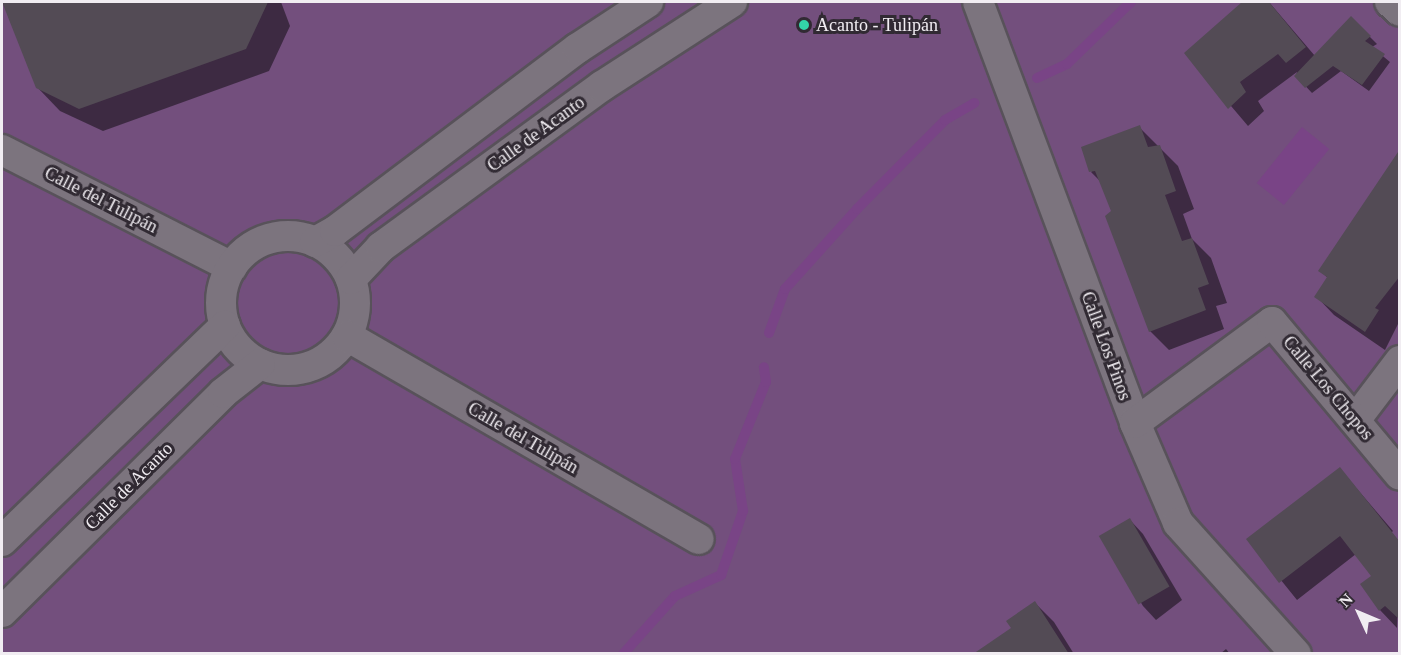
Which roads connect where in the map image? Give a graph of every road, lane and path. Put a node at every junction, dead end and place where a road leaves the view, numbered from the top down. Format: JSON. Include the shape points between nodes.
{"nodes":[{"id":1,"x":648,"y":2,"type":"edge"},
{"id":2,"x":732,"y":2,"type":"edge"},
{"id":3,"x":978,"y":2,"type":"edge"},
{"id":4,"x":1390,"y":2,"type":"edge"},
{"id":5,"x":1400,"y":11,"type":"edge"},
{"id":6,"x":2,"y":150,"type":"edge"},
{"id":7,"x":315,"y":242,"type":"junction"},
{"id":8,"x":232,"y":267,"type":"junction"},
{"id":9,"x":351,"y":279,"type":"junction"},
{"id":10,"x":225,"y":326,"type":"junction"},
{"id":11,"x":347,"y":336,"type":"junction"},
{"id":12,"x":1400,"y":361,"type":"edge"},
{"id":13,"x":260,"y":364,"type":"junction"},
{"id":14,"x":1356,"y":419,"type":"junction"},
{"id":15,"x":1135,"y":423,"type":"junction"},
{"id":16,"x":1400,"y":475,"type":"edge"},
{"id":17,"x":699,"y":539,"type":"dead end"},
{"id":18,"x":2,"y":541,"type":"edge"},
{"id":19,"x":2,"y":612,"type":"edge"},
{"id":20,"x":1296,"y":654,"type":"edge"}],
"edges":[{"from":1,"to":7,"type":"street","via":[[578,48],[335,231]]},
{"from":2,"to":9,"type":"street","name":"Calle de Acanto","via":[[573,107],[381,247]]},
{"from":3,"to":15,"type":"street","name":"Calle Los Pinos"},
{"from":4,"to":5,"type":"street"},
{"from":6,"to":8,"type":"street","name":"Calle del Tulipán"},
{"from":7,"to":8,"type":"street","via":[[278,237],[260,242]]},
{"from":7,"to":9,"type":"street","via":[[342,263]]},
{"from":8,"to":10,"type":"street","via":[[221,306]]},
{"from":9,"to":11,"type":"street","via":[[354,318]]},
{"from":10,"to":13,"type":"street","via":[[245,354]]},
{"from":10,"to":18,"type":"street"},
{"from":11,"to":13,"type":"street","via":[[318,363],[279,370]]},
{"from":11,"to":17,"type":"street","name":"Calle del Tulipán"},
{"from":12,"to":14,"type":"street"},
{"from":13,"to":19,"type":"street","name":"Calle de Acanto","via":[[223,393]]},
{"from":14,"to":15,"type":"street","name":"Calle Los Chopos","via":[[1272,322]]},
{"from":14,"to":16,"type":"street","name":"Calle Los Chopos"},
{"from":15,"to":20,"type":"street","name":"Calle Los Pinos","via":[[1178,523]]}]}
